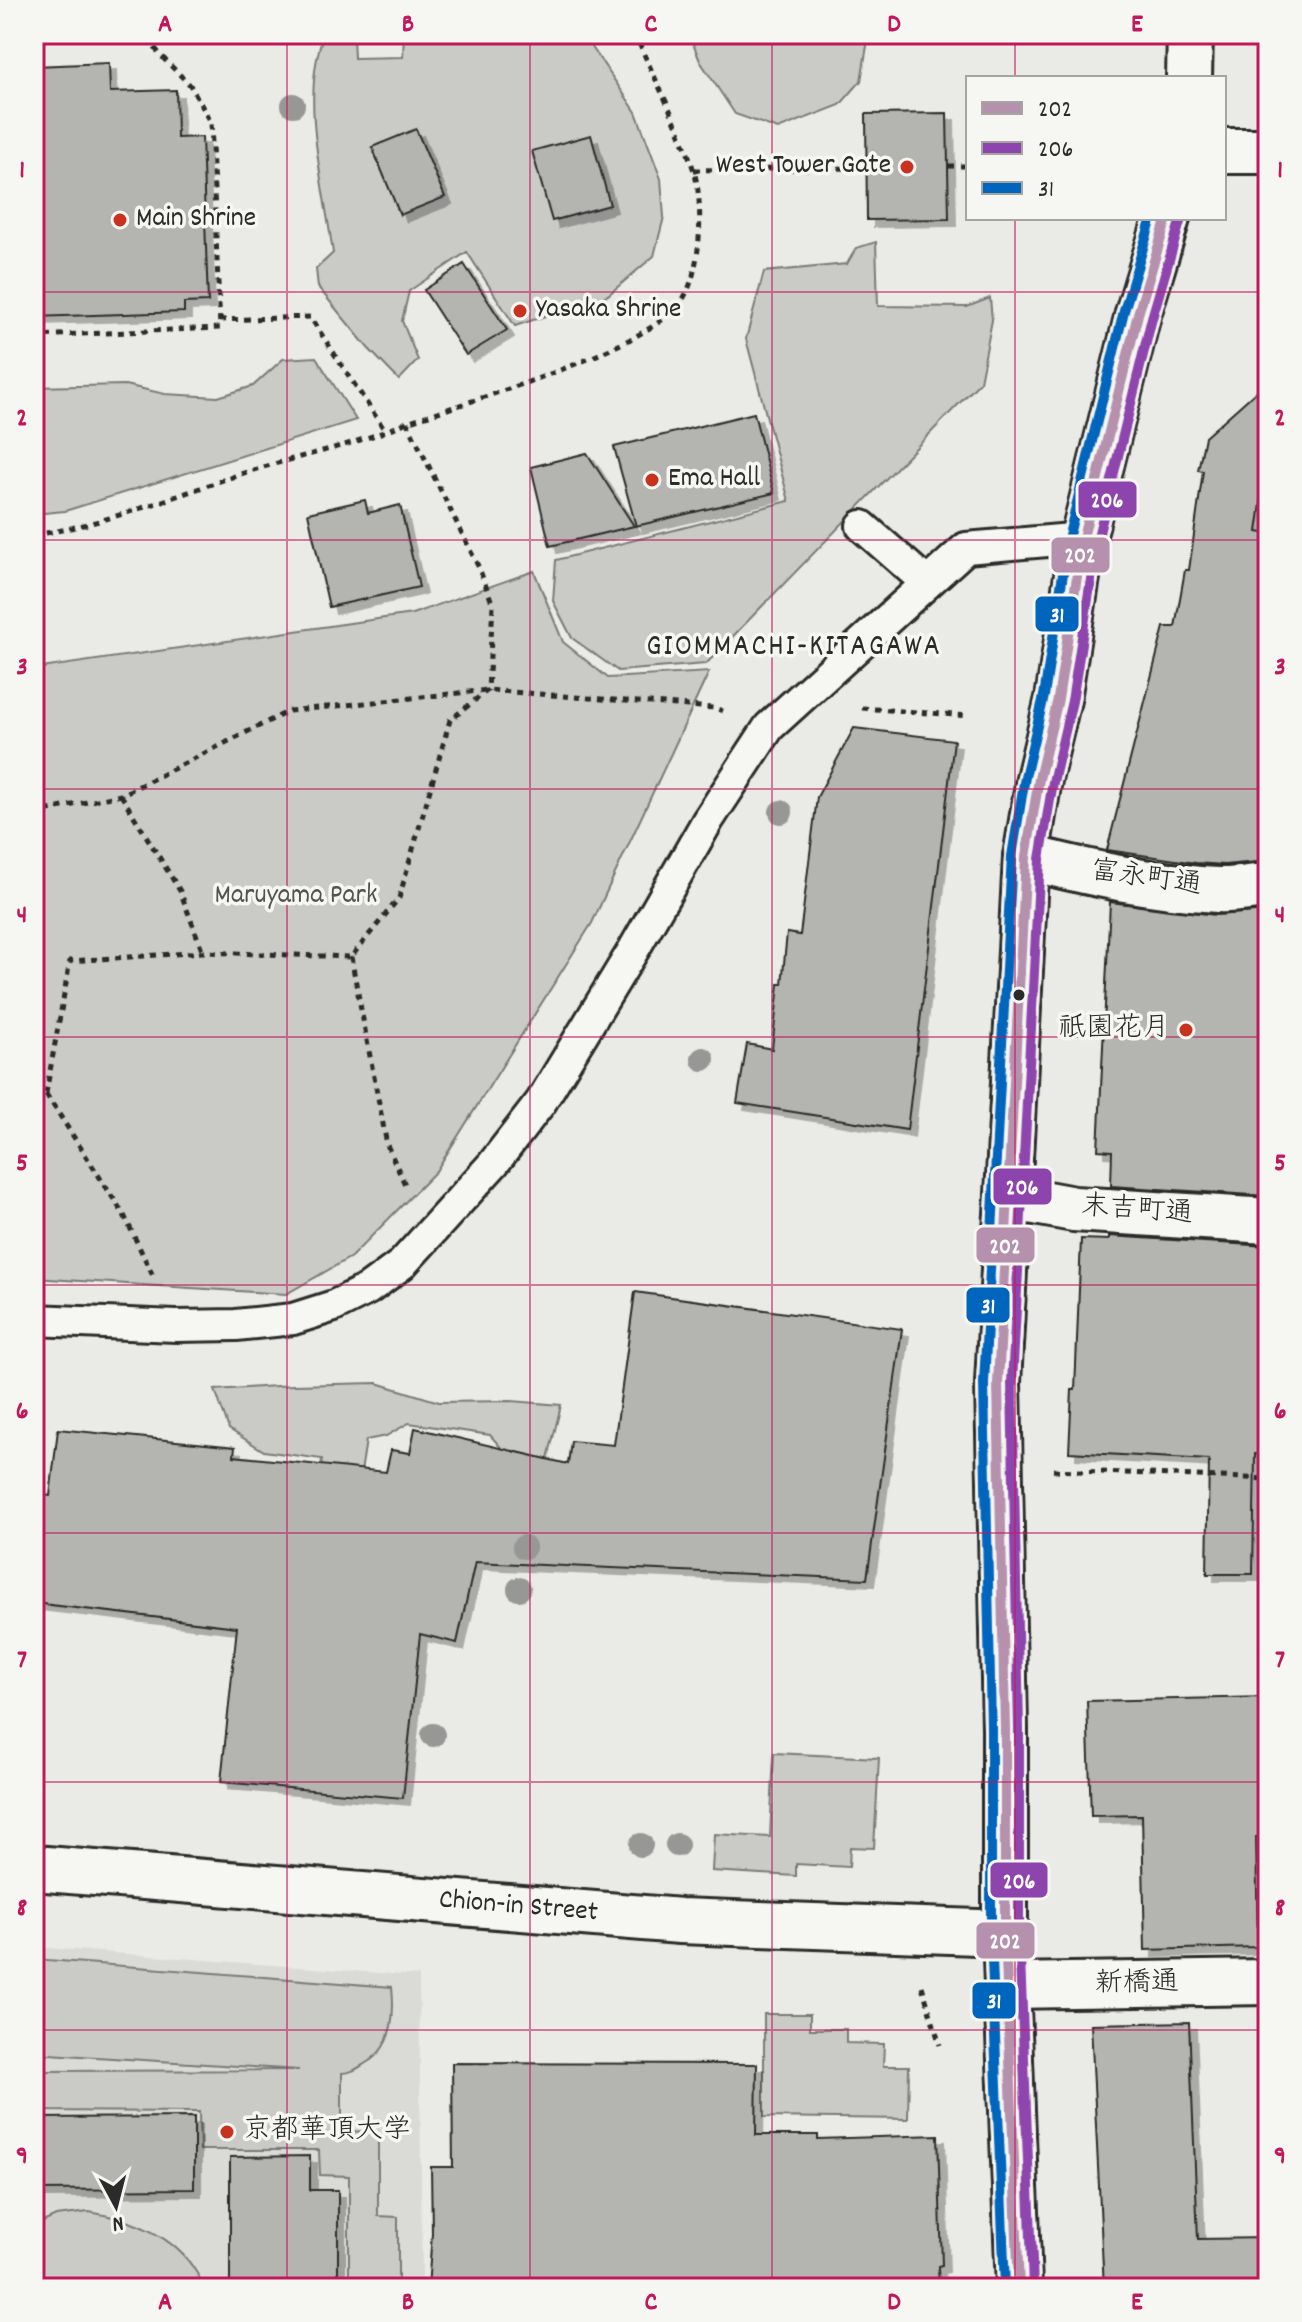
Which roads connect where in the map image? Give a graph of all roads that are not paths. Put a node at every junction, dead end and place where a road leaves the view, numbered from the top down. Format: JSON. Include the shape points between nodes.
{"nodes":[{"id":1,"x":1190,"y":34,"type":"edge"},
{"id":2,"x":1189,"y":76,"type":"edge"},
{"id":3,"x":1226,"y":151,"type":"edge"},
{"id":4,"x":1268,"y":151,"type":"edge"},
{"id":5,"x":1166,"y":220,"type":"edge"},
{"id":6,"x":862,"y":526,"type":"dead end"},
{"id":7,"x":1083,"y":538,"type":"junction"},
{"id":8,"x":927,"y":583,"type":"junction"},
{"id":9,"x":892,"y":615,"type":"junction"},
{"id":10,"x":850,"y":677,"type":"dead end"},
{"id":11,"x":1026,"y":857,"type":"junction"},
{"id":12,"x":1268,"y":886,"type":"edge"},
{"id":13,"x":1008,"y":1197,"type":"junction"},
{"id":14,"x":1268,"y":1221,"type":"edge"},
{"id":15,"x":34,"y":1320,"type":"edge"},
{"id":16,"x":34,"y":1868,"type":"edge"},
{"id":17,"x":1005,"y":1933,"type":"junction"},
{"id":18,"x":1268,"y":1982,"type":"edge"},
{"id":19,"x":1007,"y":1986,"type":"junction"},
{"id":20,"x":1019,"y":2288,"type":"edge"}],
"edges":[{"from":1,"to":2,"type":"main road"},
{"from":3,"to":4,"type":"main road"},
{"from":5,"to":7,"type":"main road"},
{"from":6,"to":8,"type":"lane"},
{"from":7,"to":8,"type":"lane","via":[[966,548]]},
{"from":7,"to":11,"type":"main road"},
{"from":8,"to":9,"type":"lane"},
{"from":9,"to":10,"type":"lane"},
{"from":9,"to":15,"type":"lane","via":[[769,727],[541,1102],[402,1264],[368,1289],[293,1319],[176,1326]]},
{"from":11,"to":12,"type":"main road","name":"富永町通","via":[[1088,873],[1205,889]]},
{"from":11,"to":13,"type":"main road"},
{"from":13,"to":14,"type":"main road","name":"末吉町通","via":[[1074,1209]]},
{"from":13,"to":17,"type":"main road","via":[[998,1383]]},
{"from":16,"to":17,"type":"main road","name":"Chion-in Street","via":[[680,1921]]},
{"from":17,"to":19,"type":"main road"},
{"from":18,"to":19,"type":"main road","name":"新橋通"},
{"from":19,"to":20,"type":"main road"}]}
